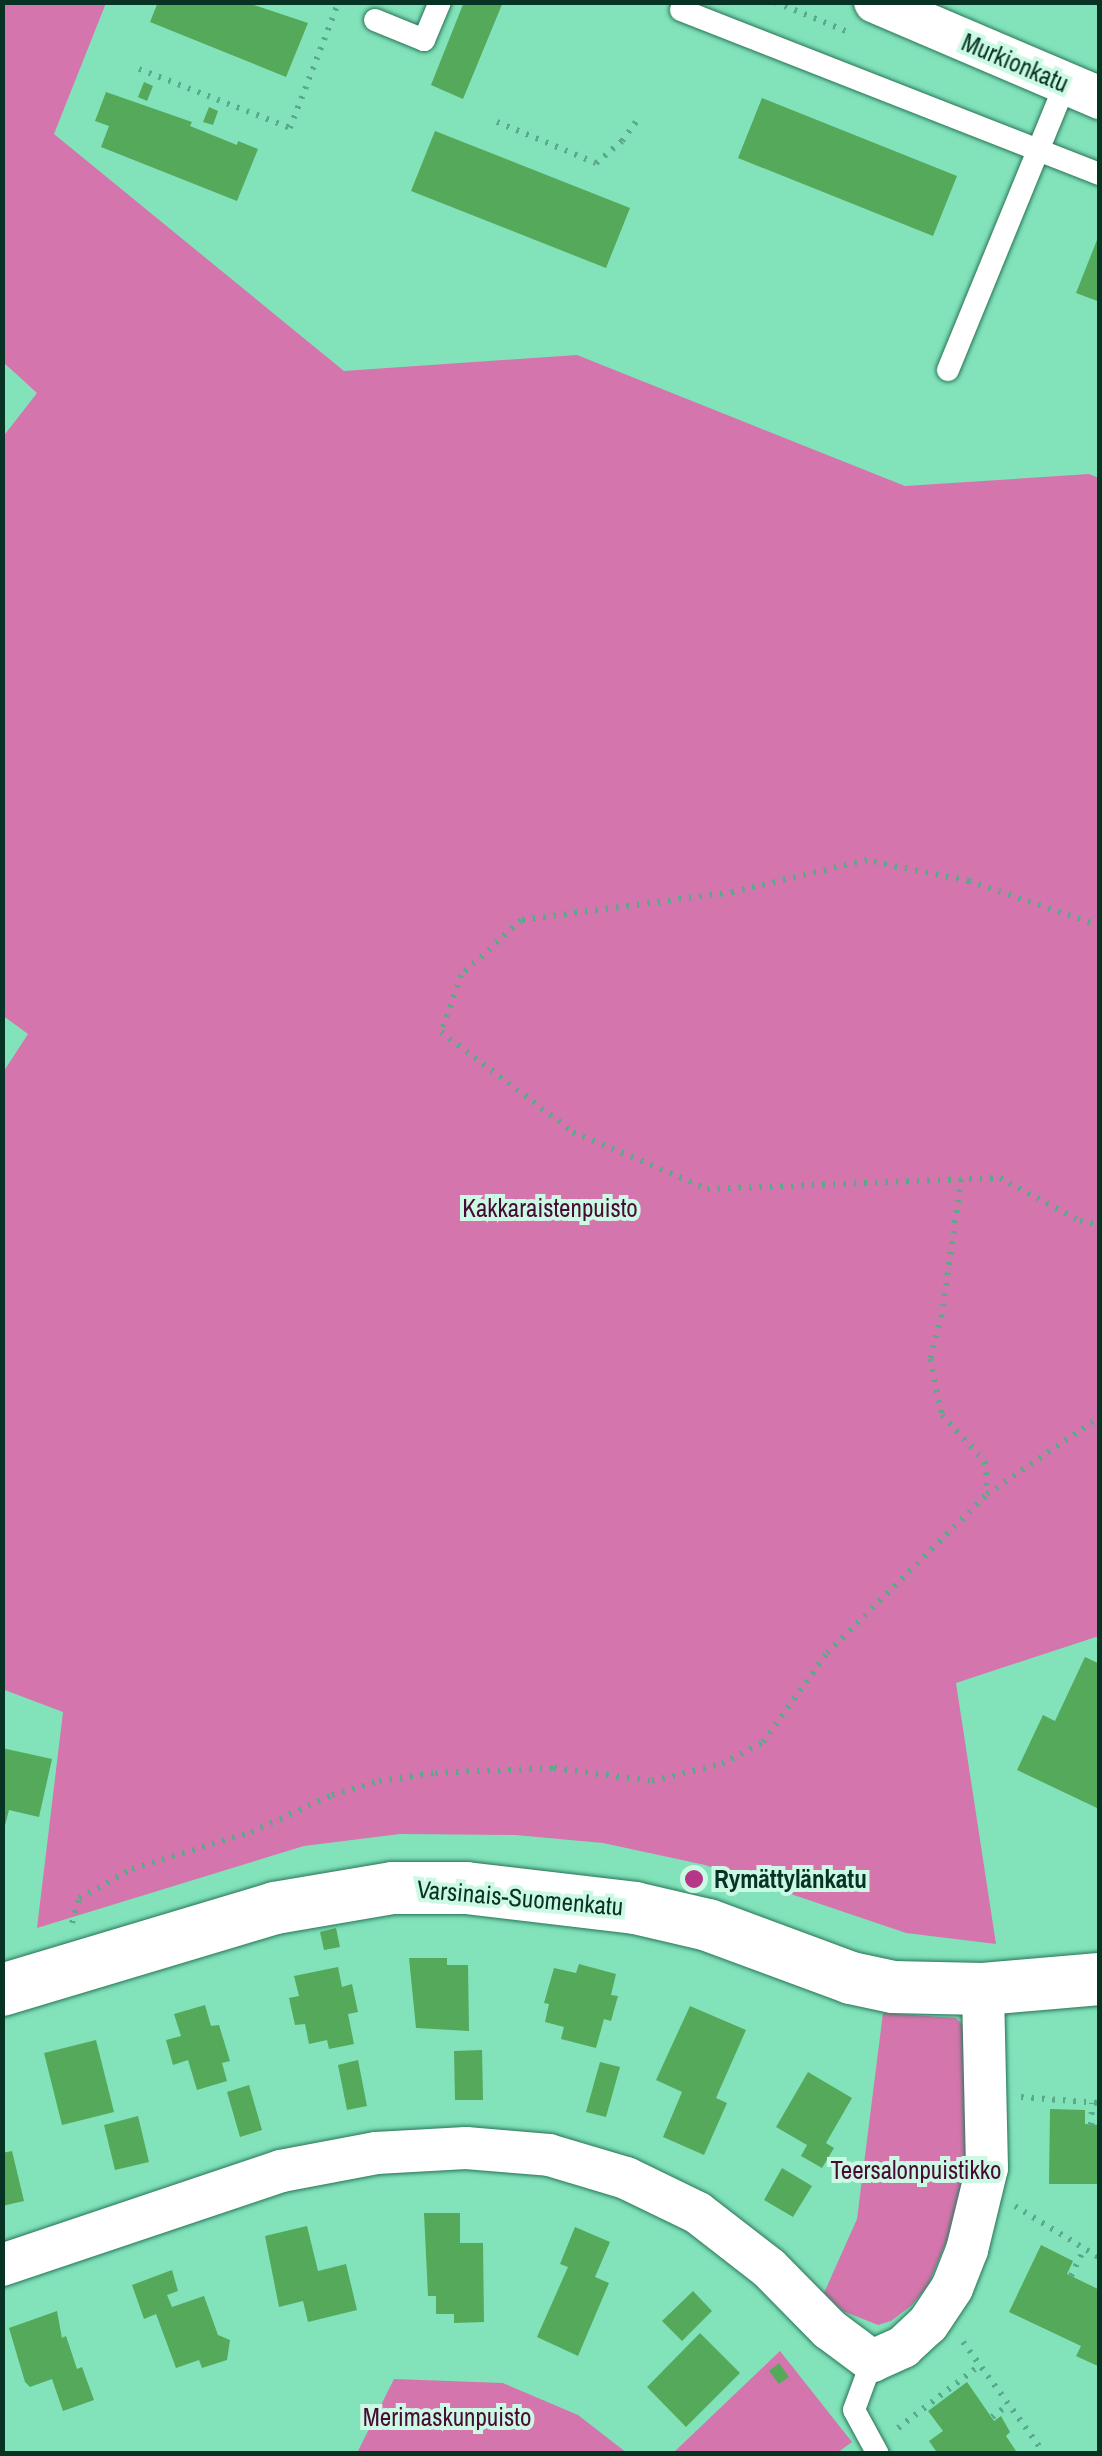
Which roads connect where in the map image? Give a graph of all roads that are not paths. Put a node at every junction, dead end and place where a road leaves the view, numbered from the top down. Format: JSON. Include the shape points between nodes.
{"nodes":[{"id":1,"x":440,"y":2,"type":"edge"},
{"id":2,"x":679,"y":5,"type":"edge"},
{"id":3,"x":888,"y":5,"type":"edge"},
{"id":4,"x":374,"y":20,"type":"dead end"},
{"id":5,"x":1082,"y":91,"type":"edge"},
{"id":6,"x":1037,"y":152,"type":"junction"},
{"id":7,"x":1100,"y":174,"type":"edge"},
{"id":8,"x":948,"y":370,"type":"dead end"},
{"id":9,"x":1100,"y":1979,"type":"edge"},
{"id":10,"x":983,"y":1989,"type":"junction"},
{"id":11,"x":2,"y":1990,"type":"edge"},
{"id":12,"x":2,"y":2265,"type":"edge"},
{"id":13,"x":872,"y":2361,"type":"junction"},
{"id":14,"x":876,"y":2450,"type":"edge"}],
"edges":[{"from":1,"to":4,"type":"lane","via":[[424,40]]},
{"from":2,"to":6,"type":"lane"},
{"from":3,"to":5,"type":"street","name":"Murkionkatu"},
{"from":5,"to":6,"type":"lane"},
{"from":6,"to":7,"type":"lane"},
{"from":6,"to":8,"type":"lane"},
{"from":9,"to":10,"type":"street","name":"Varsinais-Suomenkatu"},
{"from":10,"to":11,"type":"street","name":"Varsinais-Suomenkatu","via":[[937,1991],[850,1978],[708,1925],[635,1908],[466,1888],[393,1888],[275,1908]]},
{"from":10,"to":13,"type":"street","via":[[988,2168],[971,2235],[952,2288],[928,2324],[903,2347]]},
{"from":12,"to":13,"type":"street","via":[[281,2171],[376,2153],[466,2148],[549,2154],[626,2178],[698,2213]]},
{"from":13,"to":14,"type":"lane","via":[[854,2410]]}]}
